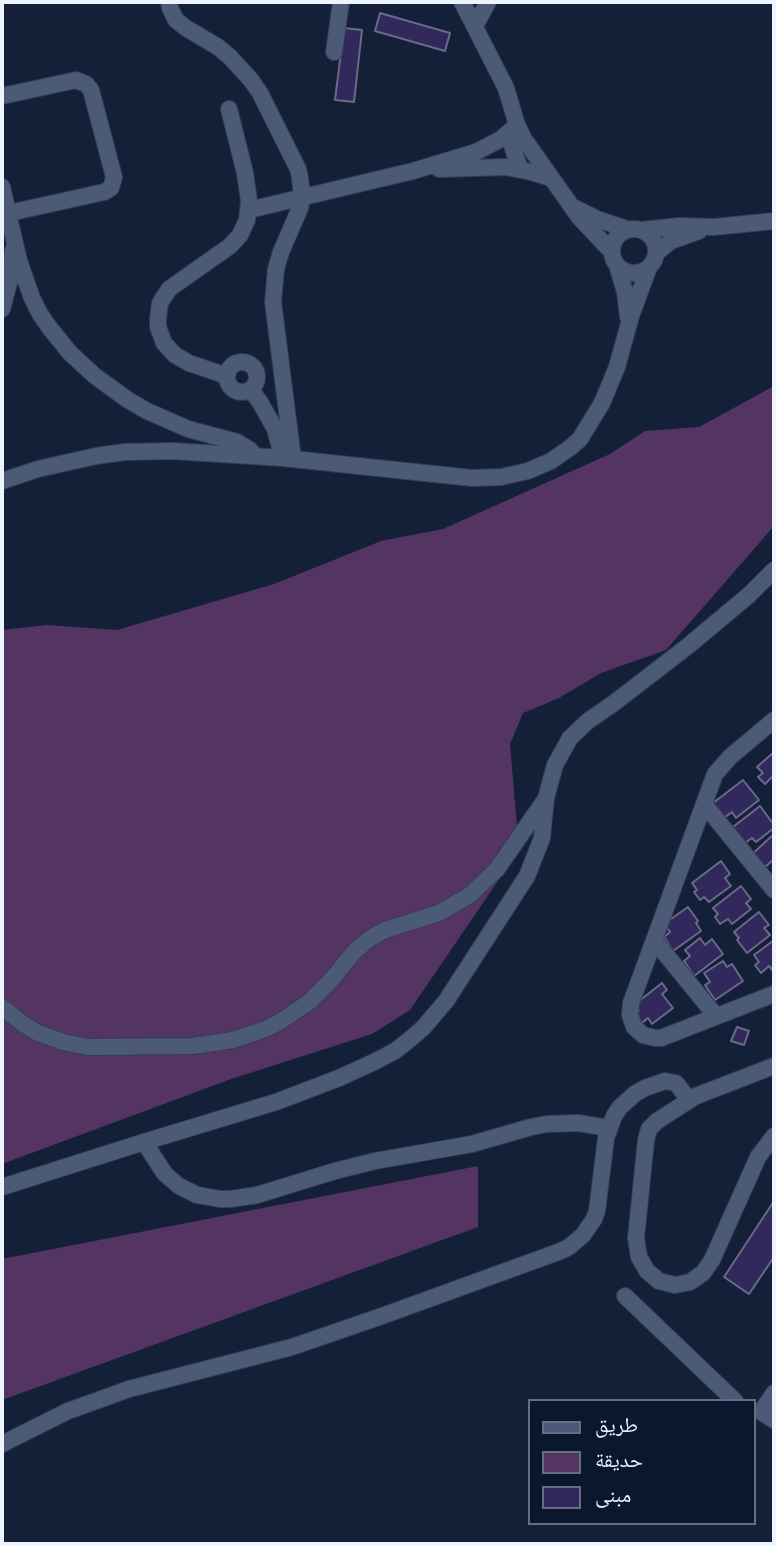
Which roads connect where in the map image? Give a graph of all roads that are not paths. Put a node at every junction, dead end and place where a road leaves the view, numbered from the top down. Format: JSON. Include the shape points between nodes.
{"nodes":[{"id":1,"x":154,"y":2,"type":"edge"},
{"id":2,"x":359,"y":2,"type":"edge"},
{"id":3,"x":462,"y":2,"type":"edge"},
{"id":4,"x":488,"y":2,"type":"edge"},
{"id":5,"x":342,"y":4,"type":"edge"},
{"id":6,"x":169,"y":5,"type":"edge"},
{"id":7,"x":475,"y":26,"type":"junction"},
{"id":8,"x":334,"y":52,"type":"dead end"},
{"id":9,"x":2,"y":96,"type":"edge"},
{"id":10,"x":229,"y":109,"type":"dead end"},
{"id":11,"x":513,"y":129,"type":"junction"},
{"id":12,"x":520,"y":169,"type":"junction"},
{"id":13,"x":413,"y":171,"type":"junction"},
{"id":14,"x":551,"y":178,"type":"junction"},
{"id":15,"x":2,"y":187,"type":"edge"},
{"id":16,"x":302,"y":198,"type":"junction"},
{"id":17,"x":569,"y":205,"type":"junction"},
{"id":18,"x":249,"y":210,"type":"junction"},
{"id":19,"x":9,"y":213,"type":"junction"},
{"id":20,"x":774,"y":221,"type":"edge"},
{"id":21,"x":715,"y":227,"type":"junction"},
{"id":22,"x":635,"y":229,"type":"junction"},
{"id":23,"x":13,"y":240,"type":"junction"},
{"id":24,"x":614,"y":258,"type":"junction"},
{"id":25,"x":653,"y":260,"type":"junction"},
{"id":26,"x":2,"y":309,"type":"edge"},
{"id":27,"x":627,"y":333,"type":"junction"},
{"id":28,"x":227,"y":376,"type":"junction"},
{"id":29,"x":251,"y":390,"type":"junction"},
{"id":30,"x":255,"y":456,"type":"junction"},
{"id":31,"x":288,"y":458,"type":"junction"},
{"id":32,"x":2,"y":481,"type":"edge"},
{"id":33,"x":774,"y":570,"type":"edge"},
{"id":34,"x":774,"y":720,"type":"edge"},
{"id":35,"x":546,"y":798,"type":"junction"},
{"id":36,"x":704,"y":804,"type":"junction"},
{"id":37,"x":774,"y":890,"type":"edge"},
{"id":38,"x":654,"y":940,"type":"junction"},
{"id":39,"x":774,"y":994,"type":"edge"},
{"id":40,"x":2,"y":1007,"type":"edge"},
{"id":41,"x":716,"y":1017,"type":"junction"},
{"id":42,"x":774,"y":1066,"type":"edge"},
{"id":43,"x":688,"y":1100,"type":"junction"},
{"id":44,"x":609,"y":1128,"type":"junction"},
{"id":45,"x":774,"y":1136,"type":"edge"},
{"id":46,"x":144,"y":1142,"type":"junction"},
{"id":47,"x":2,"y":1188,"type":"edge"},
{"id":48,"x":625,"y":1296,"type":"dead end"},
{"id":49,"x":774,"y":1393,"type":"edge"},
{"id":50,"x":733,"y":1399,"type":"edge"},
{"id":51,"x":763,"y":1414,"type":"edge"},
{"id":52,"x":2,"y":1444,"type":"edge"}],
"edges":[{"from":1,"to":6,"type":"street"},
{"from":2,"to":5,"type":"street"},
{"from":3,"to":7,"type":"street"},
{"from":4,"to":7,"type":"street"},
{"from":5,"to":8,"type":"street"},
{"from":6,"to":16,"type":"street","via":[[176,20],[230,57],[260,93],[298,169]]},
{"from":7,"to":11,"type":"street","via":[[510,97]]},
{"from":9,"to":19,"type":"street","via":[[76,80],[86,84],[114,177],[111,188],[104,192]]},
{"from":10,"to":18,"type":"street"},
{"from":11,"to":12,"type":"street"},
{"from":11,"to":13,"type":"street","via":[[485,149]]},
{"from":11,"to":14,"type":"street"},
{"from":12,"to":13,"type":"street"},
{"from":12,"to":14,"type":"street"},
{"from":13,"to":16,"type":"street"},
{"from":14,"to":17,"type":"street"},
{"from":15,"to":19,"type":"street"},
{"from":16,"to":18,"type":"street"},
{"from":16,"to":31,"type":"street","via":[[276,269],[273,302]]},
{"from":17,"to":22,"type":"street","via":[[597,219]]},
{"from":17,"to":24,"type":"street"},
{"from":18,"to":28,"type":"street","via":[[235,241],[174,283],[158,311],[158,327],[169,349],[181,359]]},
{"from":19,"to":23,"type":"street"},
{"from":20,"to":21,"type":"street"},
{"from":21,"to":22,"type":"street"},
{"from":21,"to":25,"type":"street","via":[[678,238]]},
{"from":22,"to":24,"type":"street","via":[[615,237]]},
{"from":22,"to":25,"type":"street","via":[[653,239]]},
{"from":23,"to":26,"type":"street"},
{"from":23,"to":30,"type":"street","via":[[40,314],[82,365],[147,411],[188,429],[237,442]]},
{"from":24,"to":25,"type":"street","via":[[629,273],[643,271]]},
{"from":24,"to":27,"type":"street","via":[[627,305]]},
{"from":25,"to":27,"type":"street"},
{"from":27,"to":31,"type":"street","via":[[611,383],[580,439],[551,461],[528,471],[472,478]]},
{"from":28,"to":29,"type":"street","via":[[237,391]]},
{"from":28,"to":29,"type":"street","via":[[235,363],[250,363],[258,377]]},
{"from":29,"to":31,"type":"street"},
{"from":30,"to":31,"type":"street"},
{"from":30,"to":32,"type":"street","via":[[125,452],[66,461]]},
{"from":33,"to":35,"type":"street","via":[[688,646],[578,729],[559,755]]},
{"from":34,"to":36,"type":"street","via":[[719,768]]},
{"from":35,"to":40,"type":"street","via":[[497,869],[470,895],[439,913],[369,939],[309,1002],[266,1030],[193,1046],[88,1047],[36,1032]]},
{"from":35,"to":46,"type":"street","via":[[542,838],[527,876],[446,1001],[409,1040],[376,1061],[308,1091]]},
{"from":36,"to":37,"type":"street"},
{"from":36,"to":38,"type":"street"},
{"from":38,"to":41,"type":"street"},
{"from":38,"to":41,"type":"street","via":[[631,1003],[634,1027],[649,1037],[661,1038]]},
{"from":39,"to":41,"type":"street"},
{"from":42,"to":43,"type":"street"},
{"from":43,"to":44,"type":"street","via":[[676,1083],[660,1082],[628,1099]]},
{"from":43,"to":45,"type":"street","via":[[657,1121],[647,1134],[636,1238],[639,1257],[659,1281],[682,1284],[709,1267],[758,1157]]},
{"from":44,"to":46,"type":"street","via":[[578,1123],[531,1127],[231,1199],[197,1195],[179,1186]]},
{"from":44,"to":52,"type":"street","via":[[597,1211],[583,1235],[569,1247],[292,1346],[129,1389]]},
{"from":46,"to":47,"type":"street"},
{"from":48,"to":50,"type":"street"},
{"from":49,"to":51,"type":"street"}]}
